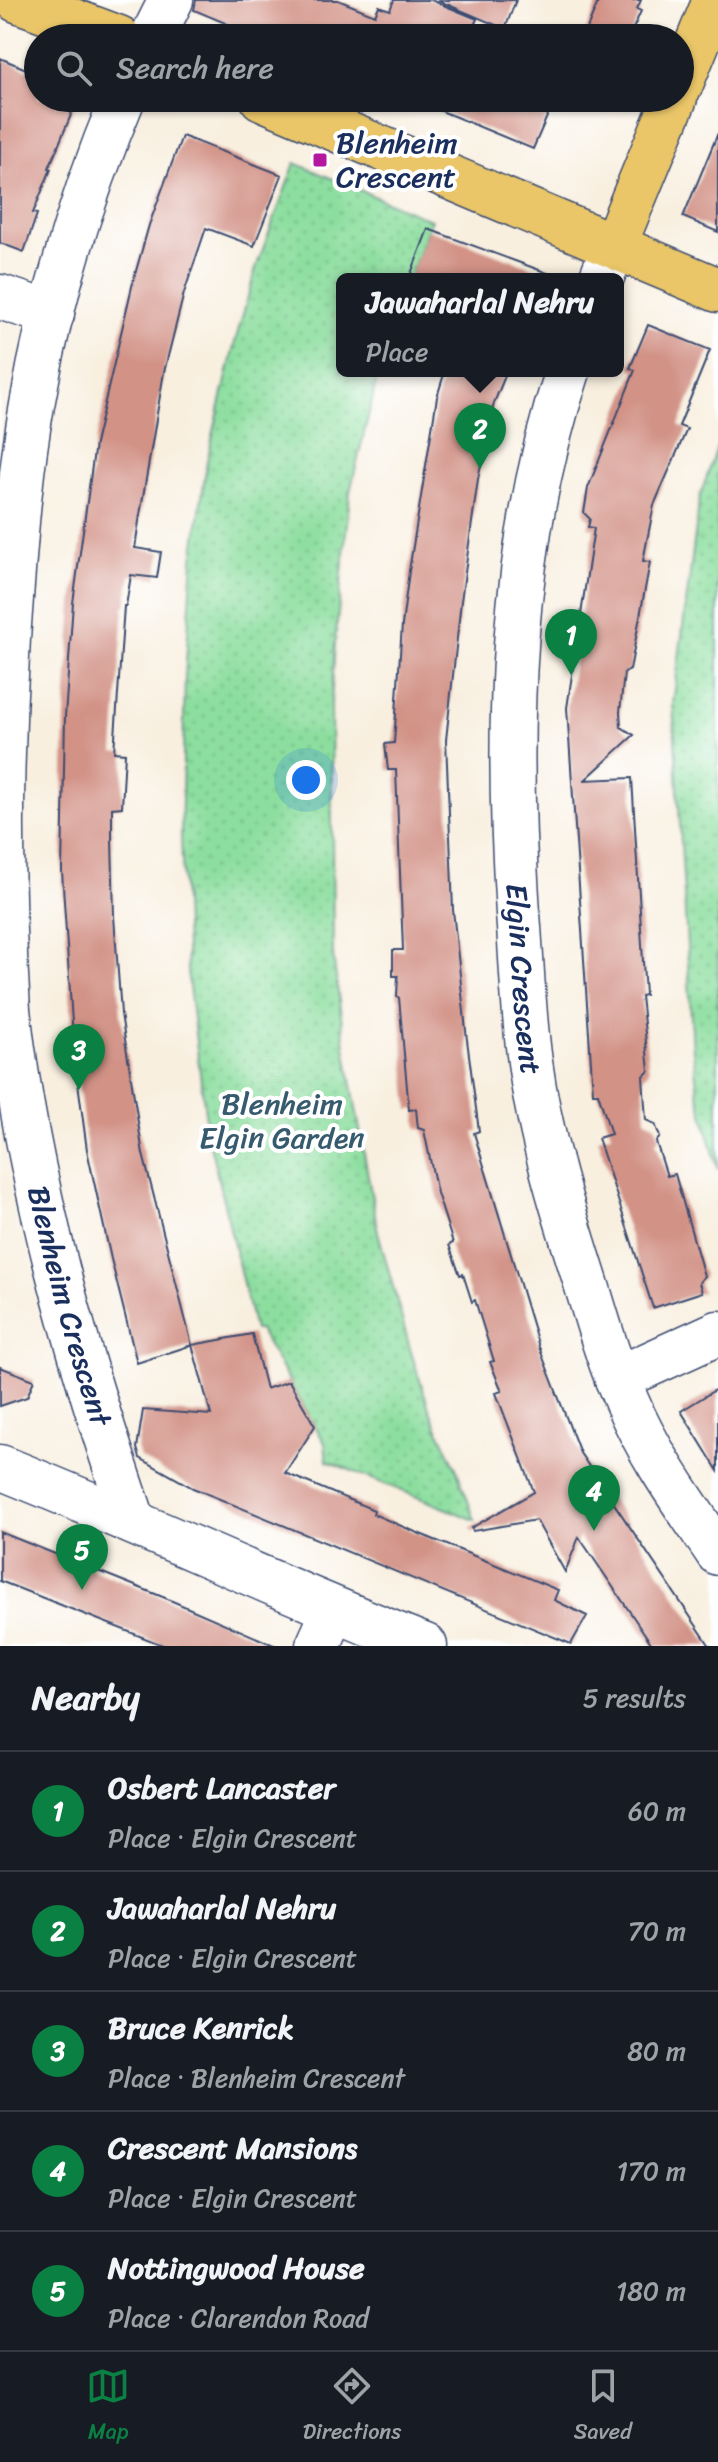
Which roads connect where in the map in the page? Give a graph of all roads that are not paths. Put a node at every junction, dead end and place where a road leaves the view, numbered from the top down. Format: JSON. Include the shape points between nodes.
{"nodes":[{"id":1,"x":17,"y":0,"type":"edge"},
{"id":2,"x":171,"y":0,"type":"edge"},
{"id":3,"x":715,"y":0,"type":"edge"},
{"id":4,"x":81,"y":24,"type":"edge"},
{"id":5,"x":159,"y":24,"type":"edge"},
{"id":6,"x":694,"y":52,"type":"edge"},
{"id":7,"x":117,"y":112,"type":"edge"},
{"id":8,"x":292,"y":112,"type":"edge"},
{"id":9,"x":669,"y":112,"type":"edge"},
{"id":10,"x":608,"y":262,"type":"edge"},
{"id":11,"x":718,"y":290,"type":"edge"},
{"id":12,"x":0,"y":297,"type":"edge"},
{"id":13,"x":52,"y":314,"type":"junction"},
{"id":14,"x":566,"y":377,"type":"edge"},
{"id":15,"x":3,"y":659,"type":"edge"},
{"id":16,"x":718,"y":1333,"type":"edge"},
{"id":17,"x":617,"y":1379,"type":"junction"},
{"id":18,"x":0,"y":1467,"type":"edge"},
{"id":19,"x":133,"y":1520,"type":"junction"},
{"id":20,"x":718,"y":1553,"type":"edge"},
{"id":21,"x":326,"y":1628,"type":"edge"},
{"id":22,"x":425,"y":1646,"type":"edge"}],
"edges":[{"from":1,"to":4,"type":"main road"},
{"from":2,"to":5,"type":"street"},
{"from":3,"to":6,"type":"main road"},
{"from":7,"to":13,"type":"street","name":"Blenheim Crescent","via":[[76,225]]},
{"from":8,"to":10,"type":"main road"},
{"from":9,"to":10,"type":"main road"},
{"from":10,"to":11,"type":"main road"},
{"from":12,"to":13,"type":"street"},
{"from":13,"to":15,"type":"street","name":"Blenheim Crescent","via":[[31,406]]},
{"from":14,"to":17,"type":"street","name":"Elgin Crescent","via":[[544,451],[521,589],[512,734],[516,875],[530,1062],[544,1136]]},
{"from":15,"to":19,"type":"street","name":"Blenheim Crescent","via":[[2,943],[28,1144],[93,1397]]},
{"from":16,"to":17,"type":"street"},
{"from":17,"to":20,"type":"street","name":"Elgin Crescent","via":[[639,1429]]},
{"from":18,"to":19,"type":"street"},
{"from":19,"to":21,"type":"street"},
{"from":21,"to":22,"type":"street"}]}
